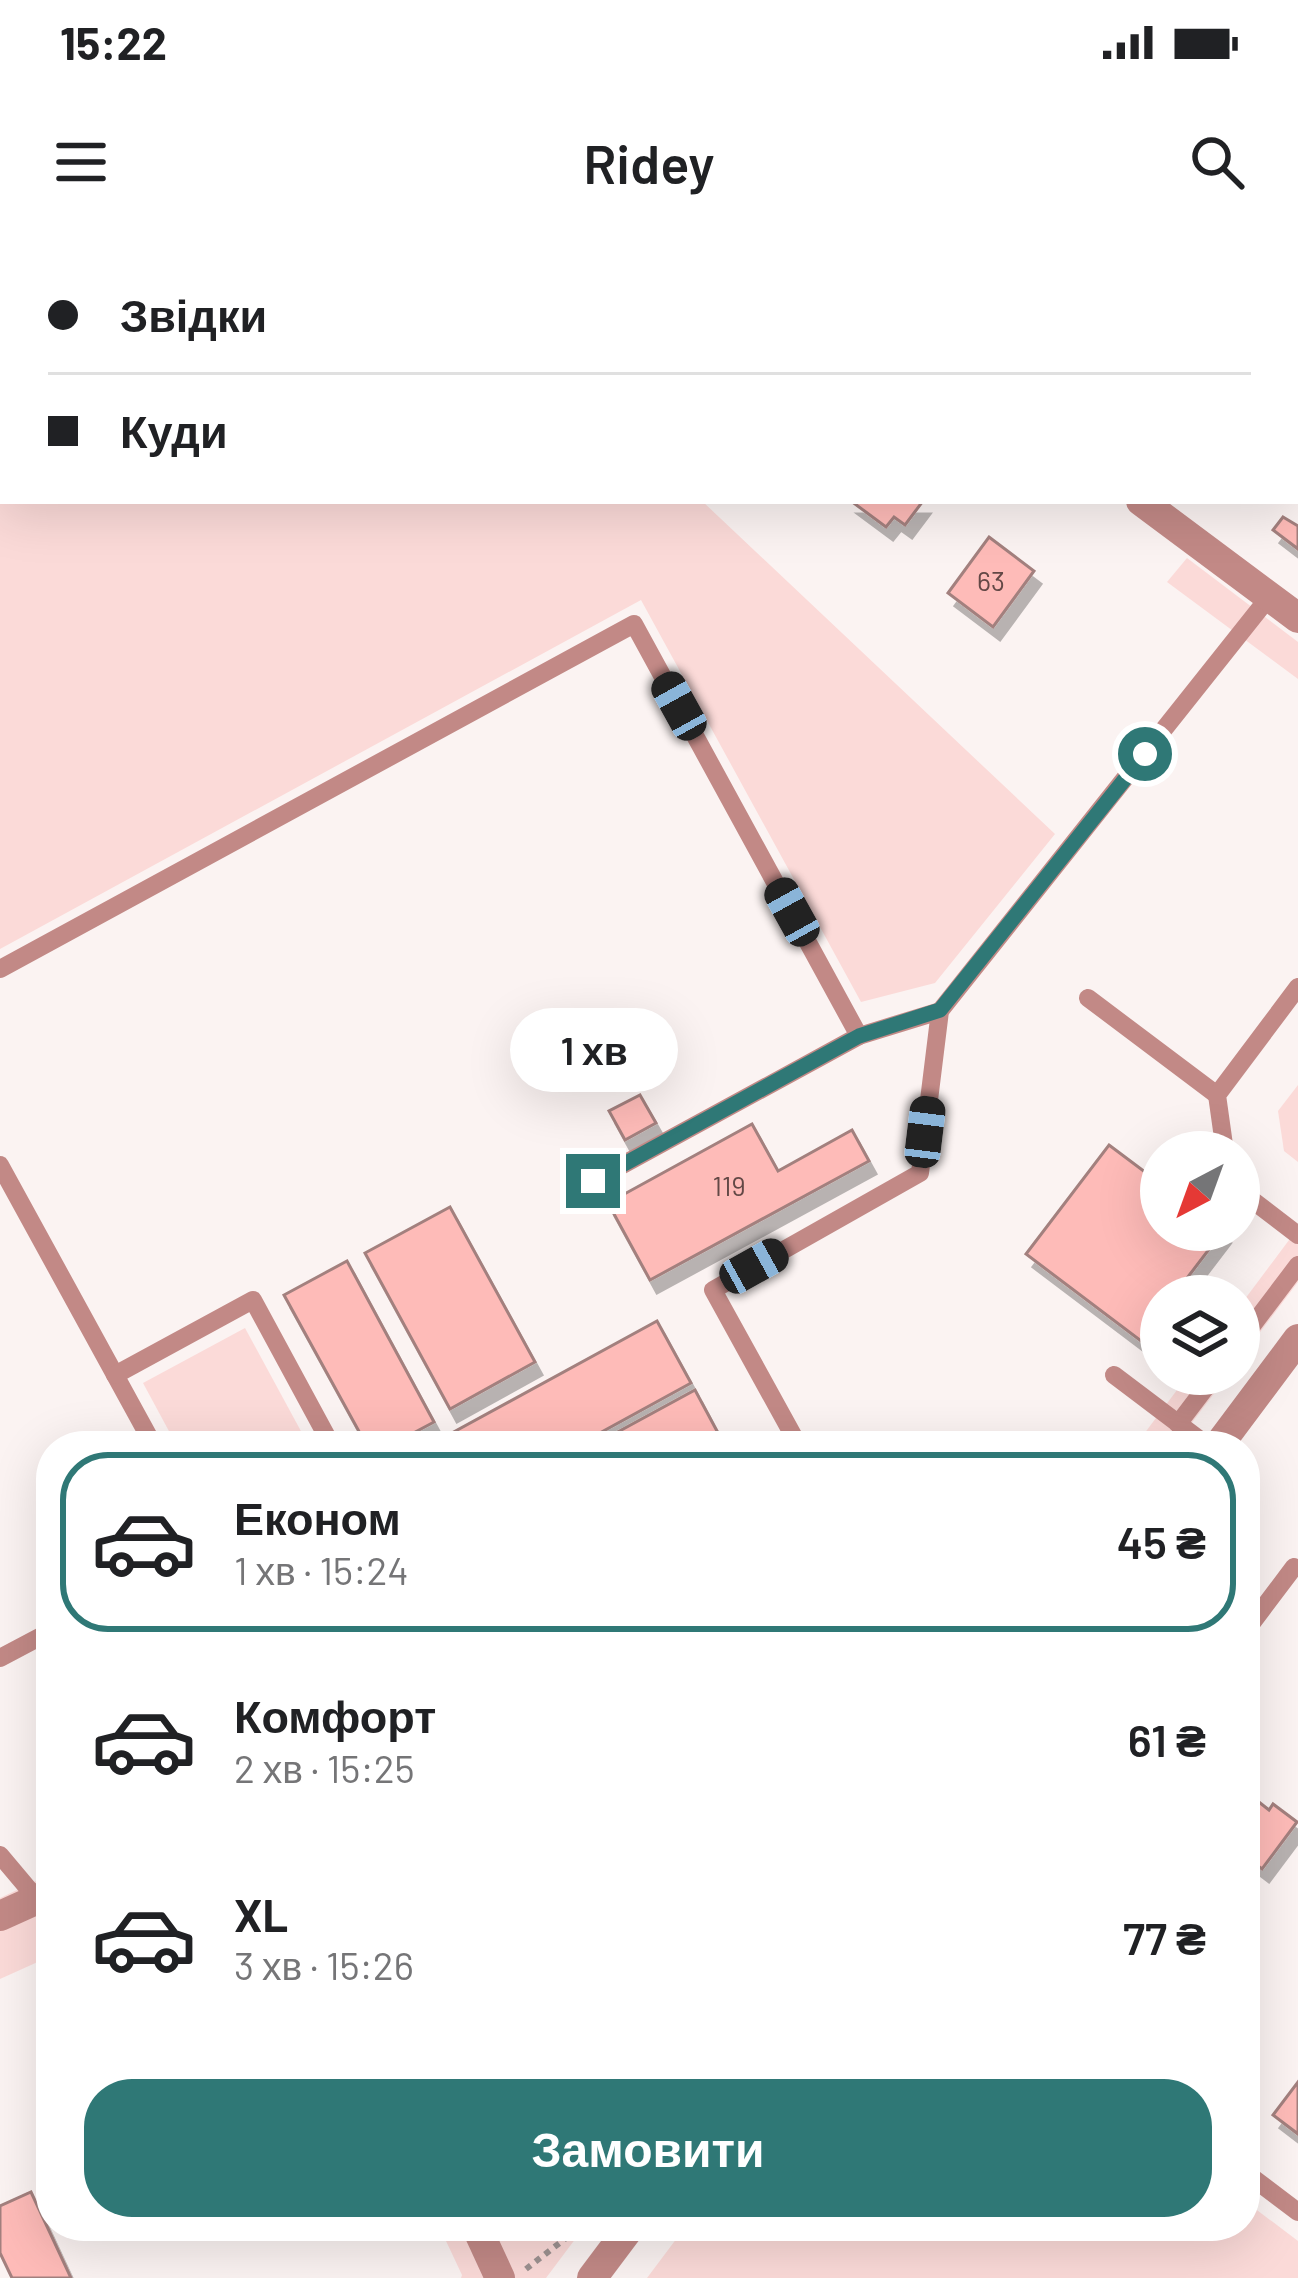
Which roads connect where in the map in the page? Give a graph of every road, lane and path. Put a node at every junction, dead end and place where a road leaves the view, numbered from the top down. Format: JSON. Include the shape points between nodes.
{"nodes":[{"id":1,"x":1145,"y":504,"type":"edge"},
{"id":2,"x":1269,"y":597,"type":"junction"},
{"id":3,"x":1298,"y":618,"type":"edge"},
{"id":4,"x":0,"y":969,"type":"edge"},
{"id":5,"x":1298,"y":987,"type":"edge"},
{"id":6,"x":1088,"y":998,"type":"dead end"},
{"id":7,"x":940,"y":1010,"type":"junction"},
{"id":8,"x":859,"y":1036,"type":"junction"},
{"id":9,"x":1217,"y":1095,"type":"junction"},
{"id":10,"x":1222,"y":1131,"type":"edge"},
{"id":11,"x":0,"y":1165,"type":"edge"},
{"id":12,"x":593,"y":1181,"type":"dead end"},
{"id":13,"x":1260,"y":1206,"type":"edge"},
{"id":14,"x":1298,"y":1234,"type":"edge"},
{"id":15,"x":1298,"y":1264,"type":"edge"},
{"id":16,"x":1260,"y":1315,"type":"edge"},
{"id":17,"x":1298,"y":1339,"type":"edge"},
{"id":18,"x":115,"y":1376,"type":"junction"},
{"id":19,"x":1114,"y":1376,"type":"dead end"},
{"id":20,"x":1200,"y":1395,"type":"edge"},
{"id":21,"x":1178,"y":1424,"type":"junction"},
{"id":22,"x":146,"y":1431,"type":"edge"},
{"id":23,"x":324,"y":1431,"type":"edge"},
{"id":24,"x":791,"y":1431,"type":"edge"},
{"id":25,"x":1188,"y":1431,"type":"edge"},
{"id":26,"x":1229,"y":1431,"type":"edge"},
{"id":27,"x":1294,"y":1567,"type":"dead end"},
{"id":28,"x":1260,"y":1612,"type":"edge"},
{"id":29,"x":36,"y":1639,"type":"edge"},
{"id":30,"x":0,"y":1658,"type":"edge"},
{"id":31,"x":0,"y":1855,"type":"edge"},
{"id":32,"x":36,"y":1889,"type":"edge"},
{"id":33,"x":36,"y":1900,"type":"edge"},
{"id":34,"x":0,"y":1916,"type":"edge"},
{"id":35,"x":1260,"y":2183,"type":"edge"},
{"id":36,"x":1298,"y":2212,"type":"edge"},
{"id":37,"x":483,"y":2241,"type":"edge"},
{"id":38,"x":562,"y":2241,"type":"edge"},
{"id":39,"x":620,"y":2241,"type":"edge"},
{"id":40,"x":500,"y":2278,"type":"edge"},
{"id":41,"x":514,"y":2278,"type":"edge"},
{"id":42,"x":592,"y":2278,"type":"edge"}],
"edges":[{"from":1,"to":2,"type":"street"},
{"from":2,"to":3,"type":"street"},
{"from":2,"to":7,"type":"lane"},
{"from":4,"to":8,"type":"lane","via":[[634,624]]},
{"from":5,"to":9,"type":"lane"},
{"from":6,"to":9,"type":"lane"},
{"from":7,"to":8,"type":"lane"},
{"from":7,"to":24,"type":"lane","via":[[920,1173],[713,1290]]},
{"from":8,"to":12,"type":"lane"},
{"from":9,"to":10,"type":"lane"},
{"from":11,"to":18,"type":"lane"},
{"from":13,"to":14,"type":"lane"},
{"from":15,"to":16,"type":"lane"},
{"from":17,"to":26,"type":"street"},
{"from":18,"to":22,"type":"lane"},
{"from":18,"to":23,"type":"lane","via":[[253,1300]]},
{"from":19,"to":21,"type":"lane"},
{"from":20,"to":21,"type":"lane"},
{"from":21,"to":25,"type":"lane"},
{"from":27,"to":28,"type":"lane"},
{"from":29,"to":30,"type":"lane"},
{"from":31,"to":32,"type":"lane"},
{"from":33,"to":34,"type":"street"},
{"from":35,"to":36,"type":"lane"},
{"from":37,"to":40,"type":"street"},
{"from":38,"to":41,"type":"path"},
{"from":39,"to":42,"type":"street"}]}
